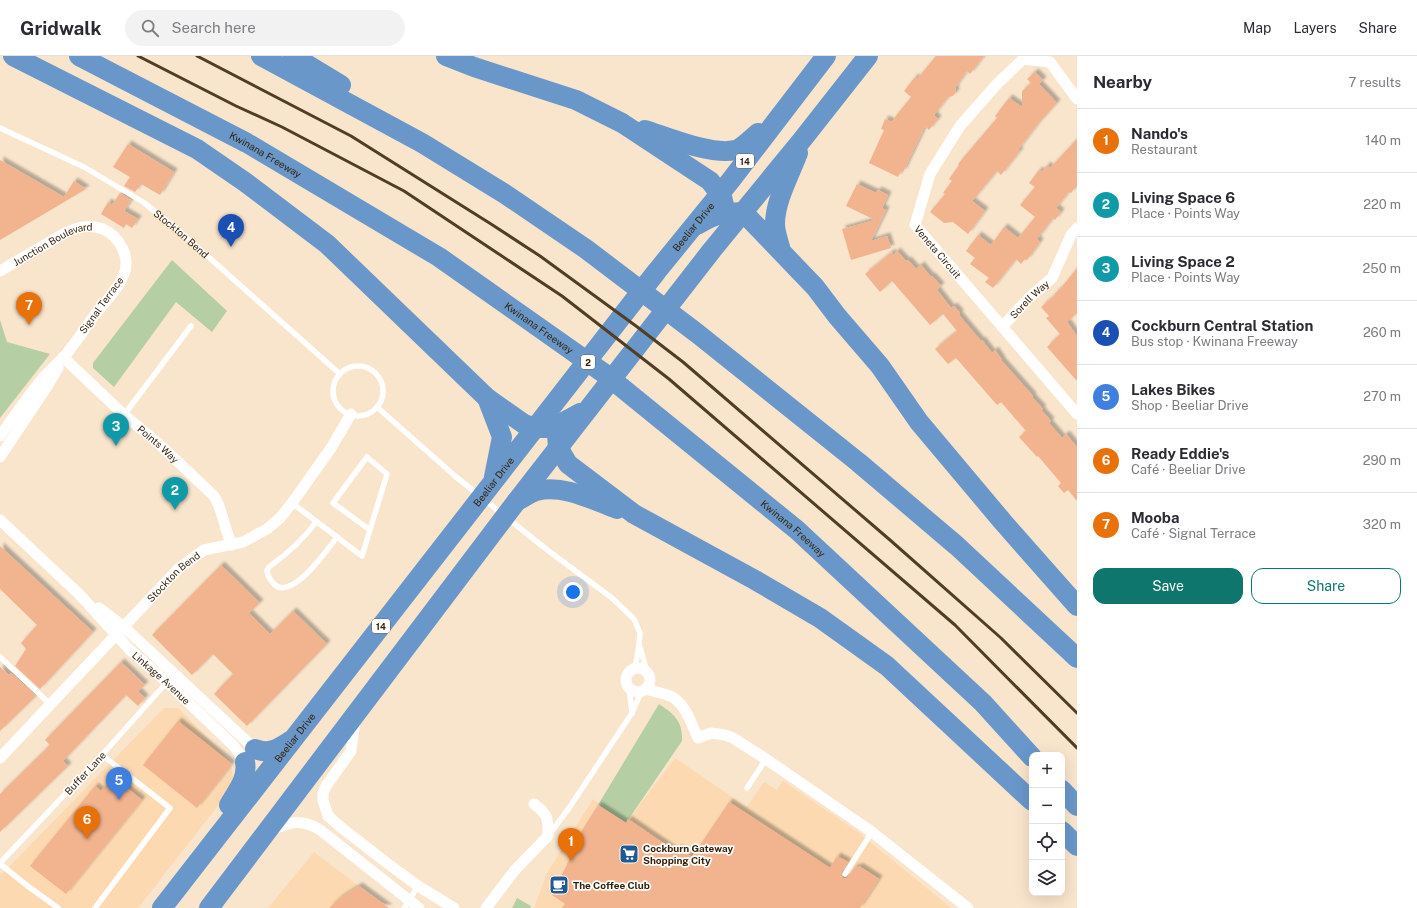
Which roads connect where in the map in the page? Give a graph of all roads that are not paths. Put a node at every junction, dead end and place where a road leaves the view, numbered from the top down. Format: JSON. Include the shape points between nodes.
{"nodes":[{"id":1,"x":13,"y":56,"type":"edge"},
{"id":2,"x":79,"y":56,"type":"edge"},
{"id":3,"x":261,"y":56,"type":"edge"},
{"id":4,"x":293,"y":56,"type":"edge"},
{"id":5,"x":446,"y":56,"type":"edge"},
{"id":6,"x":826,"y":56,"type":"edge"},
{"id":7,"x":868,"y":56,"type":"edge"},
{"id":8,"x":1077,"y":99,"type":"edge"},
{"id":9,"x":778,"y":118,"type":"junction"},
{"id":10,"x":622,"y":122,"type":"junction"},
{"id":11,"x":0,"y":128,"type":"edge"},
{"id":12,"x":802,"y":140,"type":"junction"},
{"id":13,"x":422,"y":143,"type":"junction"},
{"id":14,"x":729,"y":206,"type":"junction"},
{"id":15,"x":1077,"y":228,"type":"edge"},
{"id":16,"x":108,"y":231,"type":"joint"},
{"id":17,"x":780,"y":251,"type":"junction"},
{"id":18,"x":0,"y":271,"type":"edge"},
{"id":19,"x":191,"y":326,"type":"dead end"},
{"id":20,"x":1002,"y":327,"type":"junction"},
{"id":21,"x":64,"y":357,"type":"junction"},
{"id":22,"x":340,"y":374,"type":"junction"},
{"id":23,"x":570,"y":383,"type":"junction"},
{"id":24,"x":487,"y":398,"type":"junction"},
{"id":25,"x":594,"y":401,"type":"junction"},
{"id":26,"x":377,"y":407,"type":"junction"},
{"id":27,"x":351,"y":414,"type":"junction"},
{"id":28,"x":1077,"y":414,"type":"edge"},
{"id":29,"x":124,"y":415,"type":"junction"},
{"id":30,"x":556,"y":426,"type":"junction"},
{"id":31,"x":535,"y":428,"type":"junction"},
{"id":32,"x":0,"y":436,"type":"edge"},
{"id":33,"x":558,"y":447,"type":"junction"},
{"id":34,"x":0,"y":457,"type":"edge"},
{"id":35,"x":492,"y":483,"type":"junction"},
{"id":36,"x":516,"y":502,"type":"junction"},
{"id":37,"x":292,"y":503,"type":"junction"},
{"id":38,"x":634,"y":514,"type":"junction"},
{"id":39,"x":0,"y":520,"type":"edge"},
{"id":40,"x":316,"y":522,"type":"junction"},
{"id":41,"x":370,"y":530,"type":"junction"},
{"id":42,"x":337,"y":537,"type":"junction"},
{"id":43,"x":232,"y":545,"type":"junction"},
{"id":44,"x":1077,"y":606,"type":"edge"},
{"id":45,"x":120,"y":631,"type":"junction"},
{"id":46,"x":639,"y":644,"type":"junction"},
{"id":47,"x":0,"y":657,"type":"edge"},
{"id":48,"x":1077,"y":658,"type":"edge"},
{"id":49,"x":635,"y":668,"type":"junction"},
{"id":50,"x":167,"y":682,"type":"junction"},
{"id":51,"x":646,"y":683,"type":"junction"},
{"id":52,"x":629,"y":687,"type":"junction"},
{"id":53,"x":50,"y":704,"type":"junction"},
{"id":54,"x":356,"y":713,"type":"junction"},
{"id":55,"x":632,"y":713,"type":"junction"},
{"id":56,"x":292,"y":741,"type":"junction"},
{"id":57,"x":1029,"y":754,"type":"edge"},
{"id":58,"x":102,"y":755,"type":"junction"},
{"id":59,"x":250,"y":755,"type":"junction"},
{"id":60,"x":0,"y":758,"type":"edge"},
{"id":61,"x":766,"y":759,"type":"junction"},
{"id":62,"x":747,"y":788,"type":"dead end"},
{"id":63,"x":1065,"y":793,"type":"edge"},
{"id":64,"x":1029,"y":798,"type":"edge"},
{"id":65,"x":534,"y":804,"type":"dead end"},
{"id":66,"x":1077,"y":806,"type":"edge"},
{"id":67,"x":268,"y":831,"type":"junction"},
{"id":68,"x":872,"y":832,"type":"junction"},
{"id":69,"x":1065,"y":834,"type":"edge"},
{"id":70,"x":548,"y":836,"type":"junction"},
{"id":71,"x":1077,"y":846,"type":"edge"},
{"id":72,"x":206,"y":851,"type":"junction"},
{"id":73,"x":0,"y":863,"type":"edge"},
{"id":74,"x":845,"y":874,"type":"dead end"},
{"id":75,"x":418,"y":886,"type":"junction"},
{"id":76,"x":406,"y":905,"type":"edge"},
{"id":77,"x":58,"y":908,"type":"edge"},
{"id":78,"x":95,"y":908,"type":"edge"},
{"id":79,"x":162,"y":908,"type":"edge"},
{"id":80,"x":208,"y":908,"type":"edge"},
{"id":81,"x":419,"y":908,"type":"edge"},
{"id":82,"x":454,"y":908,"type":"edge"},
{"id":83,"x":486,"y":908,"type":"edge"},
{"id":84,"x":968,"y":908,"type":"edge"}],
"edges":[{"from":1,"to":24,"type":"highway","via":[[197,149],[245,182],[327,244]]},
{"from":2,"to":57,"type":"highway","name":"Kwinana Freeway","number":"2","via":[[247,143],[439,257],[605,374],[797,530],[983,703]]},
{"from":3,"to":13,"type":"highway"},
{"from":4,"to":13,"type":"highway","via":[[383,110]]},
{"from":5,"to":10,"type":"highway","via":[[576,100]]},
{"from":6,"to":9,"type":"highway","name":"Beeliar Drive","number":"14"},
{"from":7,"to":12,"type":"highway","name":"Beeliar Drive","number":"14"},
{"from":8,"to":20,"type":"street","name":"Veneta Circuit","via":[[1050,62],[1024,59],[997,84],[960,126],[930,174],[916,225]]},
{"from":9,"to":10,"type":"highway","via":[[736,150],[719,151]]},
{"from":9,"to":14,"type":"highway","name":"Beeliar Drive","number":"14"},
{"from":10,"to":14,"type":"highway","via":[[710,181]]},
{"from":11,"to":22,"type":"lane","name":"Stockton Bend","via":[[84,168],[143,202],[177,229]]},
{"from":12,"to":14,"type":"highway","name":"Beeliar Drive","number":"14"},
{"from":12,"to":17,"type":"highway","via":[[777,212],[775,223]]},
{"from":13,"to":48,"type":"highway","via":[[505,194],[586,249],[698,334],[852,457],[957,546]]},
{"from":14,"to":17,"type":"highway"},
{"from":14,"to":23,"type":"highway","name":"Beeliar Drive","number":"14","via":[[692,228]]},
{"from":14,"to":25,"type":"highway","name":"Beeliar Drive","number":"14","via":[[712,250]]},
{"from":15,"to":20,"type":"street","name":"Sorell Way","via":[[1071,235],[1052,278]]},
{"from":16,"to":18,"type":"street","name":"Junction Boulevard","via":[[94,226],[75,228]]},
{"from":16,"to":21,"type":"street","name":"Signal Terrace","via":[[124,252],[124,274]]},
{"from":17,"to":44,"type":"highway","via":[[815,287],[880,366],[919,422]]},
{"from":19,"to":29,"type":"lane"},
{"from":20,"to":28,"type":"street","name":"Veneta Circuit"},
{"from":21,"to":29,"type":"street","name":"Points Way"},
{"from":21,"to":32,"type":"street","name":"Signal Terrace","via":[[42,378]]},
{"from":21,"to":34,"type":"street","name":"Signal Terrace"},
{"from":22,"to":26,"type":"lane","via":[[353,366],[361,366],[375,372],[383,385],[381,401]]},
{"from":22,"to":27,"type":"lane","via":[[334,389],[335,397],[338,405]]},
{"from":23,"to":30,"type":"highway"},
{"from":23,"to":31,"type":"highway","name":"Beeliar Drive","number":"14"},
{"from":24,"to":31,"type":"highway","via":[[524,424]]},
{"from":24,"to":35,"type":"highway","via":[[502,437]]},
{"from":25,"to":30,"type":"highway","via":[[569,420]]},
{"from":25,"to":33,"type":"highway","name":"Beeliar Drive","number":"14"},
{"from":26,"to":27,"type":"lane","via":[[365,414]]},
{"from":26,"to":46,"type":"lane","via":[[455,476],[623,608],[634,619],[640,633]]},
{"from":27,"to":37,"type":"street","name":"Stockton Bend","via":[[331,448]]},
{"from":29,"to":43,"type":"street","name":"Points Way","via":[[214,496]]},
{"from":30,"to":31,"type":"highway"},
{"from":30,"to":33,"type":"highway"},
{"from":31,"to":35,"type":"highway","name":"Beeliar Drive","number":"14"},
{"from":33,"to":36,"type":"highway","name":"Beeliar Drive","number":"14"},
{"from":33,"to":38,"type":"highway","via":[[568,464]]},
{"from":35,"to":56,"type":"highway","name":"Beeliar Drive","number":"14"},
{"from":36,"to":38,"type":"highway","via":[[535,491],[550,489],[576,494]]},
{"from":36,"to":54,"type":"highway","name":"Beeliar Drive","number":"14"},
{"from":37,"to":40,"type":"lane"},
{"from":37,"to":43,"type":"street","name":"Stockton Bend","via":[[267,529]]},
{"from":38,"to":64,"type":"highway","via":[[820,618],[887,666]]},
{"from":39,"to":45,"type":"street","name":"Linkage Avenue"},
{"from":40,"to":42,"type":"lane"},
{"from":40,"to":42,"type":"lane","via":[[297,544],[268,567],[268,578],[276,586],[284,588],[301,579]]},
{"from":41,"to":41,"type":"lane","via":[[387,474],[367,457],[333,503]]},
{"from":41,"to":42,"type":"lane","via":[[362,556]]},
{"from":43,"to":45,"type":"street","name":"Stockton Bend","via":[[204,550],[178,569]]},
{"from":45,"to":50,"type":"street","name":"Linkage Avenue","via":[[139,659]]},
{"from":45,"to":53,"type":"street","name":"Stockton Bend"},
{"from":45,"to":59,"type":"street","name":"Linkage Avenue"},
{"from":46,"to":49,"type":"lane"},
{"from":46,"to":51,"type":"lane"},
{"from":47,"to":53,"type":"lane"},
{"from":49,"to":51,"type":"street","via":[[641,669]]},
{"from":49,"to":52,"type":"street","via":[[627,676]]},
{"from":50,"to":58,"type":"lane","name":"Buffer Lane"},
{"from":50,"to":59,"type":"street","name":"Linkage Avenue","via":[[234,746]]},
{"from":51,"to":52,"type":"street","via":[[635,691]]},
{"from":51,"to":55,"type":"lane"},
{"from":51,"to":61,"type":"street","via":[[680,703],[698,738],[710,733],[725,735]]},
{"from":52,"to":55,"type":"lane"},
{"from":53,"to":60,"type":"street","name":"Stockton Bend"},
{"from":54,"to":67,"type":"highway","name":"Beeliar Drive","number":"14"},
{"from":54,"to":75,"type":"street","via":[[351,751],[326,786],[323,793],[325,809],[328,816],[343,829]]},
{"from":55,"to":70,"type":"lane"},
{"from":56,"to":59,"type":"highway","via":[[276,750]]},
{"from":56,"to":72,"type":"highway","name":"Beeliar Drive","number":"14"},
{"from":58,"to":73,"type":"lane","name":"Buffer Lane"},
{"from":58,"to":78,"type":"lane","via":[[170,808]]},
{"from":59,"to":72,"type":"highway","via":[[242,783]]},
{"from":61,"to":62,"type":"lane"},
{"from":61,"to":68,"type":"street"},
{"from":63,"to":66,"type":"highway"},
{"from":65,"to":70,"type":"street","via":[[546,814]]},
{"from":67,"to":76,"type":"street","via":[[288,824],[307,823],[319,829]]},
{"from":67,"to":80,"type":"highway","name":"Beeliar Drive","number":"14"},
{"from":68,"to":74,"type":"lane"},
{"from":68,"to":84,"type":"street"},
{"from":69,"to":71,"type":"highway"},
{"from":70,"to":83,"type":"street","via":[[514,870]]},
{"from":72,"to":79,"type":"highway","name":"Beeliar Drive","number":"14"},
{"from":73,"to":77,"type":"lane"},
{"from":75,"to":76,"type":"lane"},
{"from":75,"to":82,"type":"street"},
{"from":76,"to":81,"type":"street"}]}
